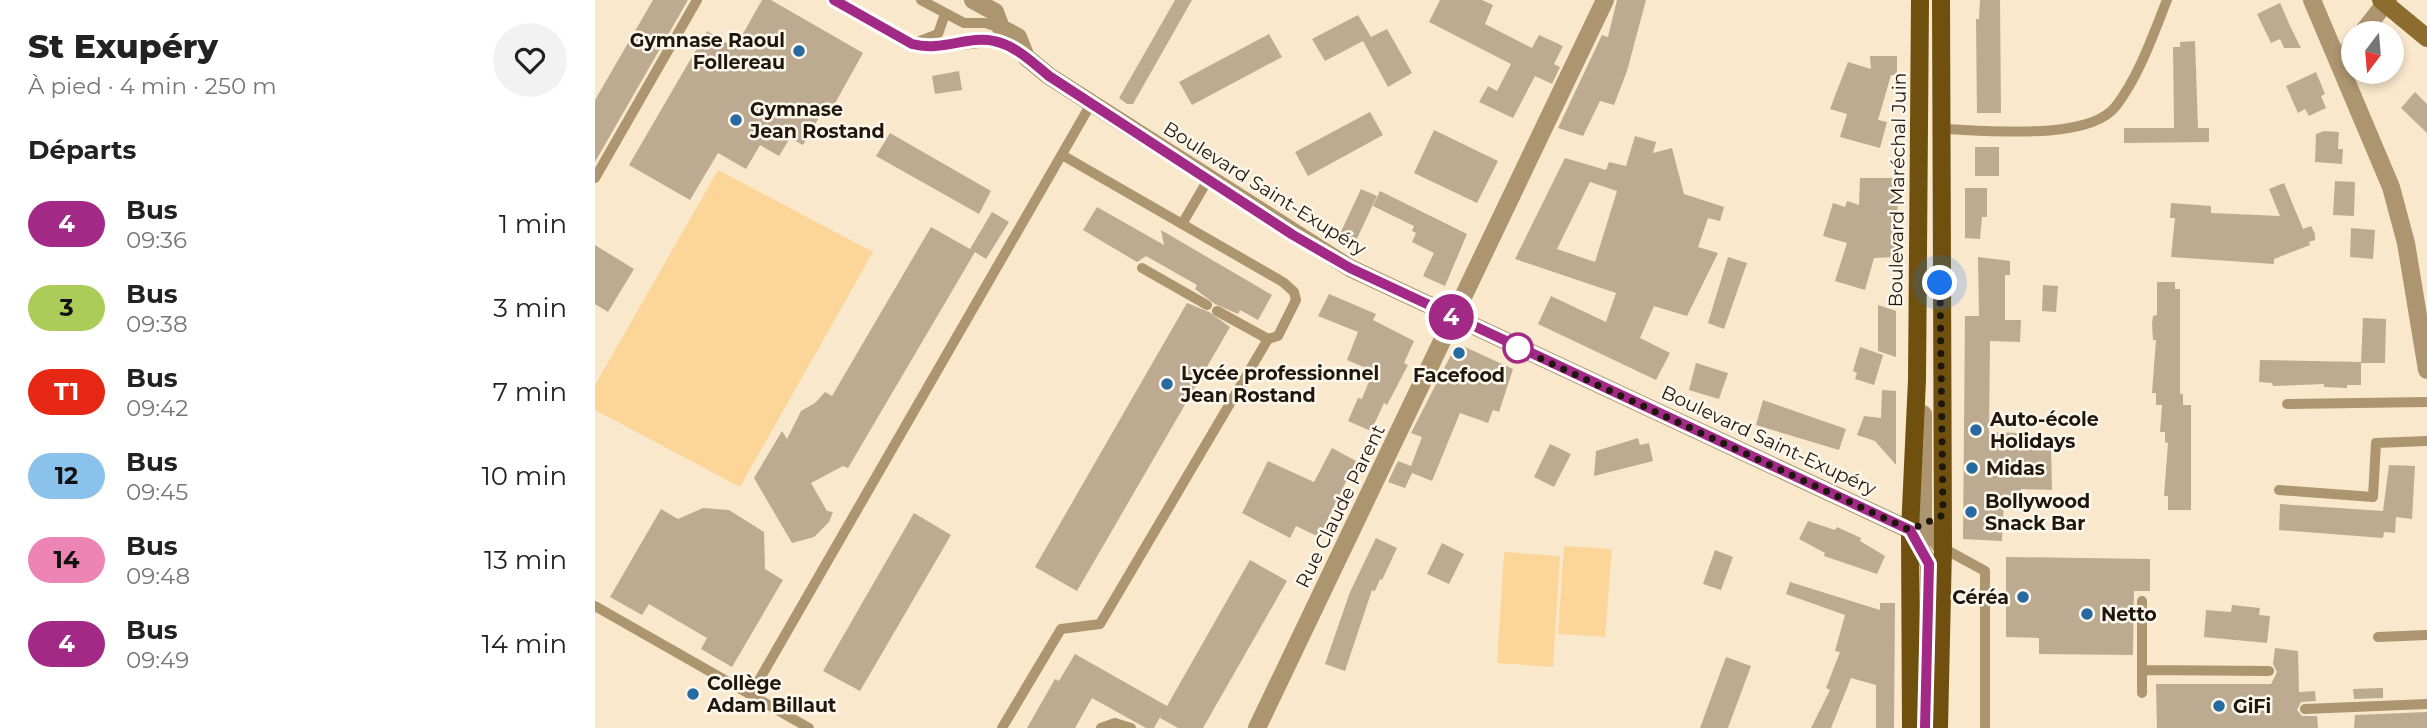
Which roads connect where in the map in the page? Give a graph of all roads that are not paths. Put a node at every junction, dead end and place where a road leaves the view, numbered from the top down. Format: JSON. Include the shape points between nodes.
{"nodes":[{"id":1,"x":697,"y":0,"type":"edge"},
{"id":2,"x":834,"y":0,"type":"edge"},
{"id":3,"x":921,"y":0,"type":"edge"},
{"id":4,"x":973,"y":0,"type":"edge"},
{"id":5,"x":1605,"y":0,"type":"edge"},
{"id":6,"x":1920,"y":0,"type":"edge"},
{"id":7,"x":1941,"y":0,"type":"edge"},
{"id":8,"x":2167,"y":0,"type":"edge"},
{"id":9,"x":2312,"y":0,"type":"edge"},
{"id":10,"x":2385,"y":1,"type":"edge"},
{"id":11,"x":945,"y":14,"type":"junction"},
{"id":12,"x":2371,"y":21,"type":"edge"},
{"id":13,"x":1001,"y":28,"type":"junction"},
{"id":14,"x":2427,"y":38,"type":"edge"},
{"id":15,"x":912,"y":44,"type":"junction"},
{"id":16,"x":1026,"y":57,"type":"junction"},
{"id":17,"x":2341,"y":59,"type":"edge"},
{"id":18,"x":2339,"y":61,"type":"junction"},
{"id":19,"x":1092,"y":102,"type":"junction"},
{"id":20,"x":1941,"y":130,"type":"junction"},
{"id":21,"x":1062,"y":155,"type":"junction"},
{"id":22,"x":595,"y":177,"type":"edge"},
{"id":23,"x":1209,"y":178,"type":"junction"},
{"id":24,"x":1182,"y":224,"type":"junction"},
{"id":25,"x":1142,"y":268,"type":"dead end"},
{"id":26,"x":1454,"y":319,"type":"junction"},
{"id":27,"x":1268,"y":339,"type":"junction"},
{"id":28,"x":2427,"y":370,"type":"edge"},
{"id":29,"x":2427,"y":402,"type":"edge"},
{"id":30,"x":2287,"y":404,"type":"dead end"},
{"id":31,"x":2427,"y":441,"type":"edge"},
{"id":32,"x":2279,"y":490,"type":"dead end"},
{"id":33,"x":1943,"y":515,"type":"junction"},
{"id":34,"x":1917,"y":527,"type":"junction"},
{"id":35,"x":1943,"y":548,"type":"junction"},
{"id":36,"x":2143,"y":601,"type":"dead end"},
{"id":37,"x":595,"y":606,"type":"edge"},
{"id":38,"x":2427,"y":635,"type":"edge"},
{"id":39,"x":2378,"y":637,"type":"dead end"},
{"id":40,"x":2142,"y":670,"type":"junction"},
{"id":41,"x":2269,"y":671,"type":"dead end"},
{"id":42,"x":2142,"y":693,"type":"dead end"},
{"id":43,"x":751,"y":694,"type":"junction"},
{"id":44,"x":2427,"y":704,"type":"edge"},
{"id":45,"x":2305,"y":709,"type":"dead end"},
{"id":46,"x":809,"y":728,"type":"edge"},
{"id":47,"x":1002,"y":728,"type":"edge"},
{"id":48,"x":1101,"y":728,"type":"edge"},
{"id":49,"x":1131,"y":728,"type":"edge"},
{"id":50,"x":1257,"y":728,"type":"edge"},
{"id":51,"x":1911,"y":728,"type":"edge"},
{"id":52,"x":1925,"y":728,"type":"edge"},
{"id":53,"x":1939,"y":728,"type":"edge"},
{"id":54,"x":1985,"y":728,"type":"edge"}],
"edges":[{"from":1,"to":22,"type":"lane"},
{"from":2,"to":15,"type":"lane"},
{"from":3,"to":11,"type":"lane"},
{"from":4,"to":13,"type":"street","name":"Boulevard Saint-Exupéry","via":[[995,12]]},
{"from":5,"to":26,"type":"street","name":"Rue Claude Parent"},
{"from":6,"to":34,"type":"main road","name":"Boulevard Maréchal Juin"},
{"from":7,"to":20,"type":"main road"},
{"from":8,"to":20,"type":"lane","via":[[2115,108],[2085,126]]},
{"from":9,"to":18,"type":"street"},
{"from":10,"to":12,"type":"street"},
{"from":10,"to":14,"type":"main road"},
{"from":11,"to":13,"type":"lane","via":[[964,23]]},
{"from":11,"to":15,"type":"lane","via":[[938,34]]},
{"from":13,"to":16,"type":"street","name":"Boulevard Saint-Exupéry","via":[[1018,37]]},
{"from":15,"to":16,"type":"lane","via":[[937,48],[996,41]]},
{"from":16,"to":19,"type":"street","name":"Boulevard Saint-Exupéry"},
{"from":17,"to":18,"type":"street"},
{"from":18,"to":28,"type":"street","via":[[2391,187],[2406,243]]},
{"from":19,"to":21,"type":"lane"},
{"from":19,"to":23,"type":"street","name":"Boulevard Saint-Exupéry"},
{"from":20,"to":33,"type":"main road"},
{"from":21,"to":24,"type":"lane"},
{"from":21,"to":43,"type":"lane"},
{"from":23,"to":24,"type":"lane"},
{"from":23,"to":26,"type":"street","name":"Boulevard Saint-Exupéry","via":[[1350,268]]},
{"from":24,"to":27,"type":"lane","via":[[1294,292],[1294,307],[1278,336]]},
{"from":25,"to":27,"type":"lane"},
{"from":26,"to":34,"type":"street","name":"Boulevard Saint-Exupéry"},
{"from":26,"to":50,"type":"street","name":"Rue Claude Parent"},
{"from":27,"to":47,"type":"lane","via":[[1100,624],[1061,629]]},
{"from":29,"to":30,"type":"lane"},
{"from":31,"to":32,"type":"lane","via":[[2376,443],[2373,497]]},
{"from":33,"to":34,"type":"street"},
{"from":33,"to":35,"type":"main road"},
{"from":34,"to":35,"type":"street"},
{"from":34,"to":51,"type":"main road","name":"Boulevard Maréchal Juin"},
{"from":34,"to":52,"type":"street","via":[[1929,564]]},
{"from":35,"to":53,"type":"main road"},
{"from":35,"to":54,"type":"lane","via":[[1985,571]]},
{"from":36,"to":40,"type":"lane"},
{"from":37,"to":43,"type":"lane"},
{"from":38,"to":39,"type":"lane"},
{"from":40,"to":41,"type":"lane"},
{"from":40,"to":42,"type":"lane"},
{"from":43,"to":46,"type":"lane"},
{"from":44,"to":45,"type":"lane"},
{"from":48,"to":49,"type":"lane","via":[[1115,723]]}]}
